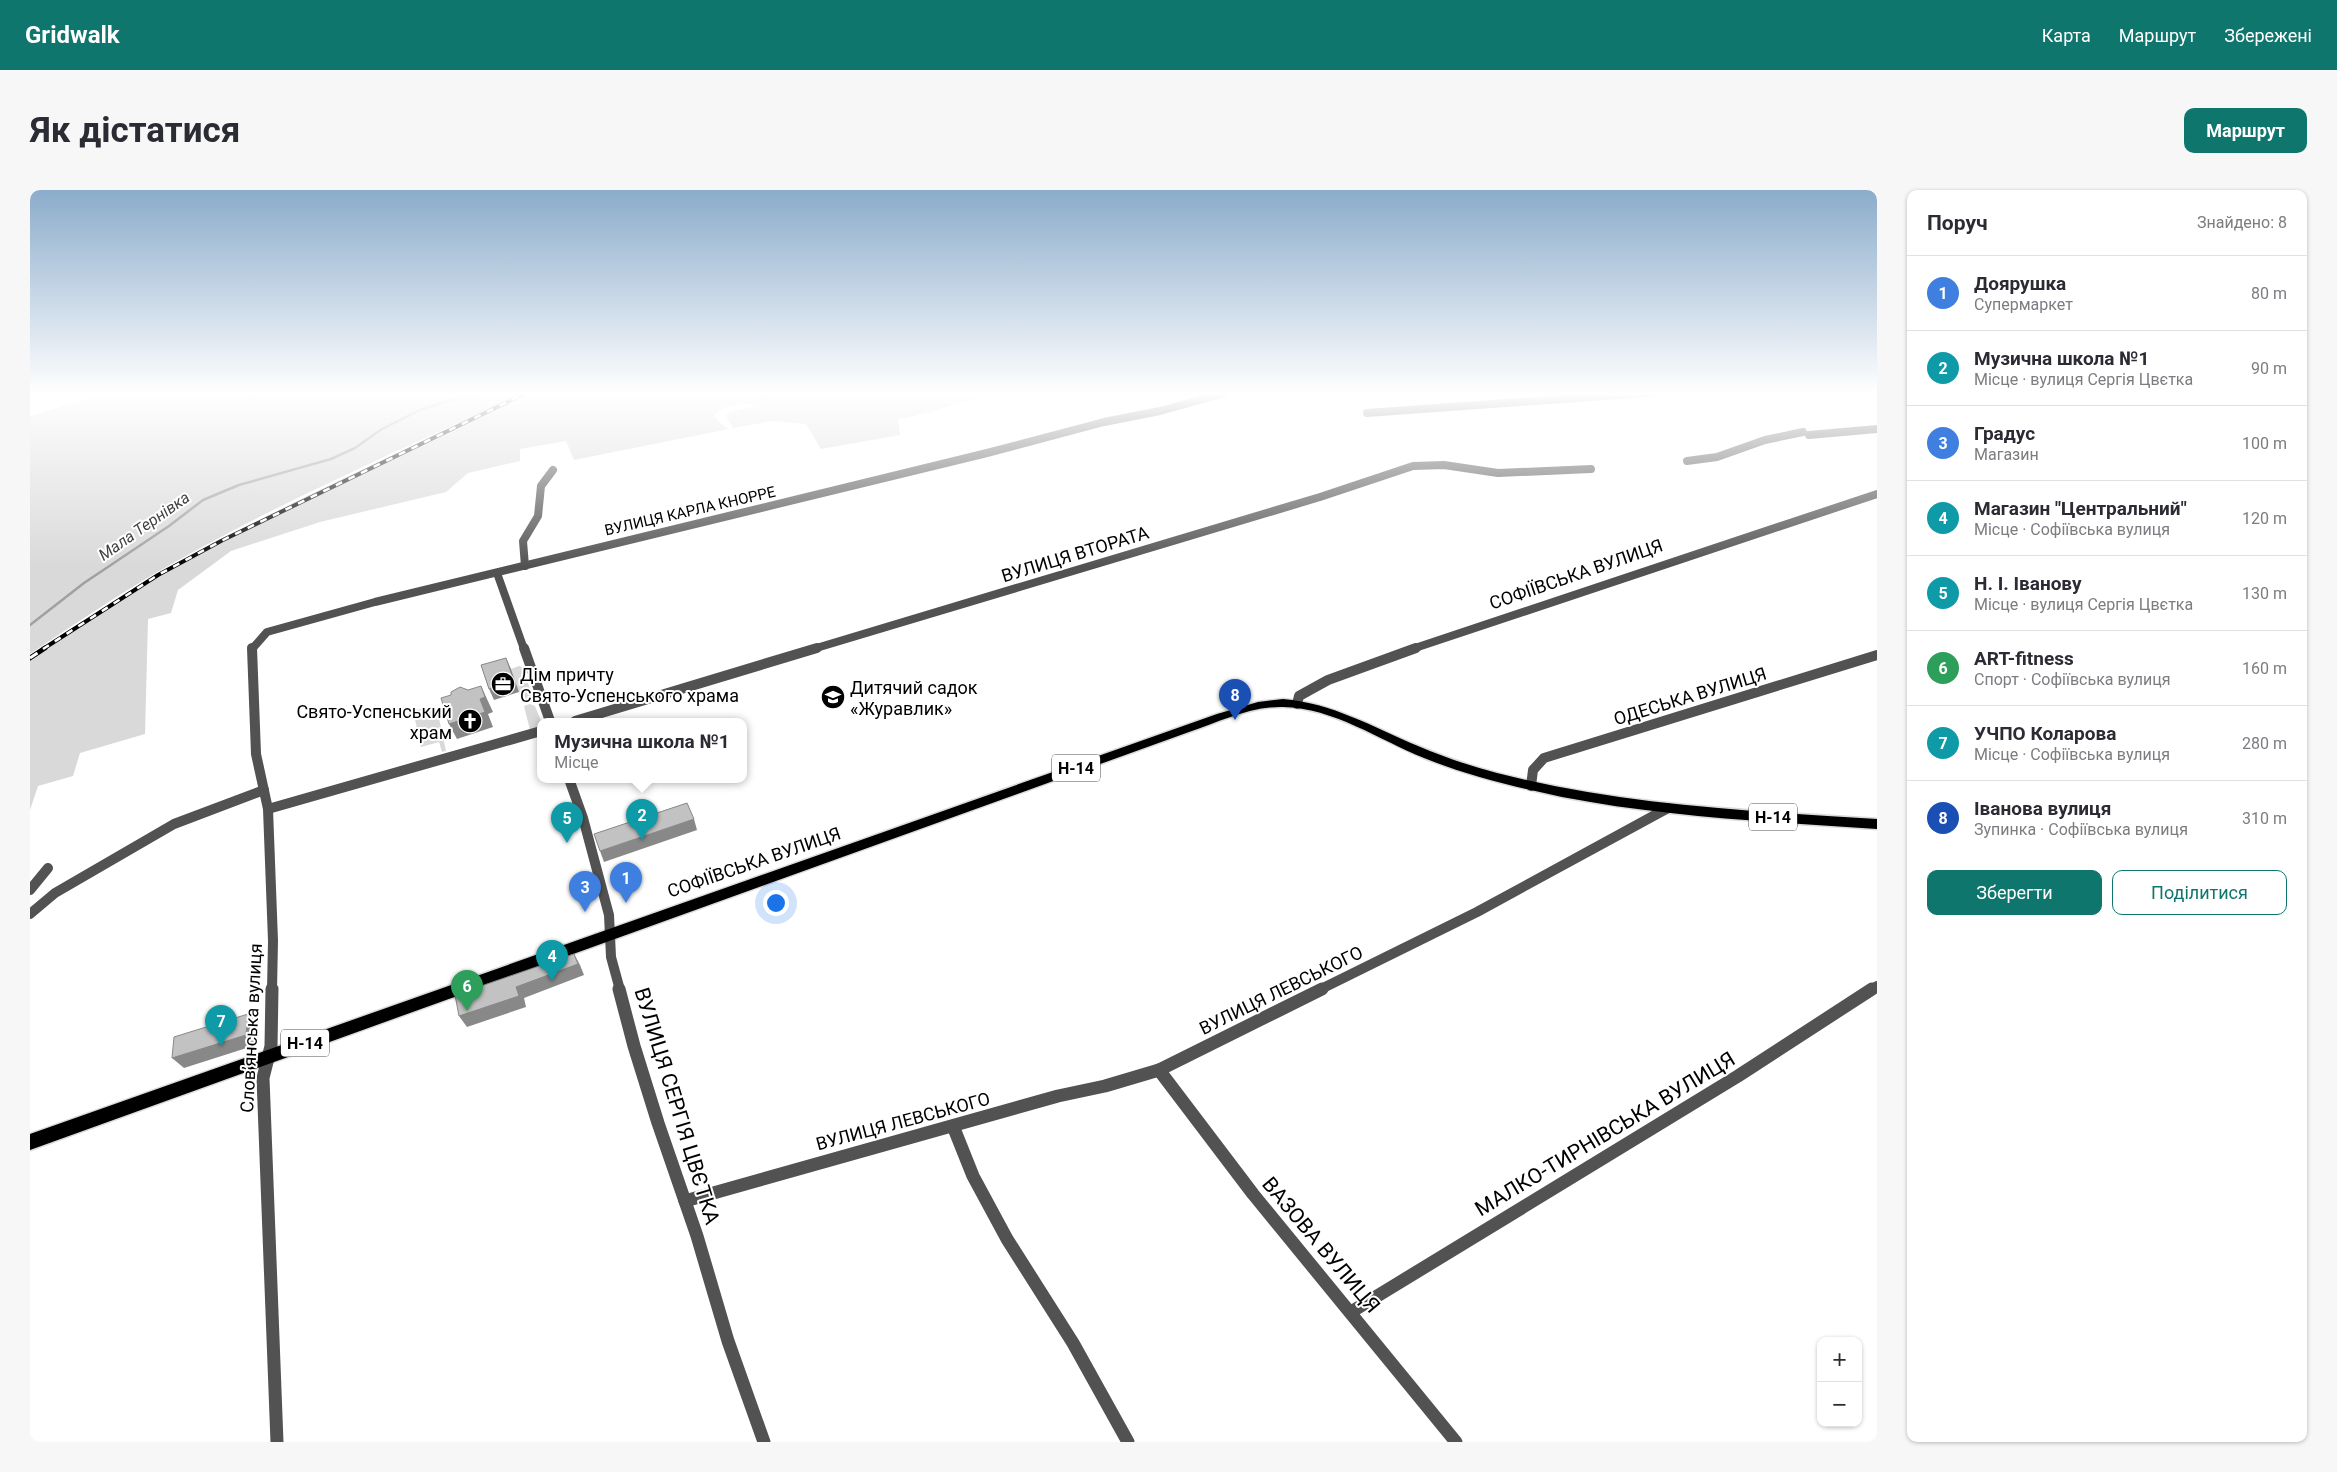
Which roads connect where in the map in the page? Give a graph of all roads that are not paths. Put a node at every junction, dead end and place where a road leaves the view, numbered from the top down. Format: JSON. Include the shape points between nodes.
{"nodes":[{"id":1,"x":997,"y":450,"type":"edge"},
{"id":2,"x":1736,"y":450,"type":"edge"},
{"id":3,"x":1687,"y":461,"type":"dead end"},
{"id":4,"x":1591,"y":469,"type":"dead end"},
{"id":5,"x":553,"y":470,"type":"dead end"},
{"id":6,"x":1877,"y":494,"type":"edge"},
{"id":7,"x":525,"y":566,"type":"junction"},
{"id":8,"x":497,"y":573,"type":"junction"},
{"id":9,"x":252,"y":647,"type":"joint"},
{"id":10,"x":1877,"y":655,"type":"edge"},
{"id":11,"x":1297,"y":704,"type":"junction"},
{"id":12,"x":549,"y":718,"type":"edge"},
{"id":13,"x":585,"y":718,"type":"edge"},
{"id":14,"x":537,"y":732,"type":"edge"},
{"id":15,"x":570,"y":783,"type":"edge"},
{"id":16,"x":1531,"y":786,"type":"junction"},
{"id":17,"x":264,"y":790,"type":"junction"},
{"id":18,"x":1668,"y":808,"type":"junction"},
{"id":19,"x":268,"y":809,"type":"junction"},
{"id":20,"x":1877,"y":824,"type":"edge"},
{"id":21,"x":48,"y":868,"type":"dead end"},
{"id":22,"x":30,"y":890,"type":"edge"},
{"id":23,"x":30,"y":914,"type":"edge"},
{"id":24,"x":609,"y":934,"type":"junction"},
{"id":25,"x":1877,"y":986,"type":"edge"},
{"id":26,"x":268,"y":1057,"type":"junction"},
{"id":27,"x":1159,"y":1070,"type":"junction"},
{"id":28,"x":954,"y":1126,"type":"junction"},
{"id":29,"x":30,"y":1142,"type":"edge"},
{"id":30,"x":684,"y":1201,"type":"junction"},
{"id":31,"x":1351,"y":1312,"type":"junction"},
{"id":32,"x":277,"y":1442,"type":"edge"},
{"id":33,"x":764,"y":1442,"type":"edge"},
{"id":34,"x":1128,"y":1442,"type":"edge"},
{"id":35,"x":1456,"y":1442,"type":"edge"}],
"edges":[{"from":1,"to":7,"type":"street","name":"ВУЛИЦЯ КАРЛА КНОРРЕ"},
{"from":2,"to":3,"type":"street"},
{"from":4,"to":13,"type":"street","name":"ВУЛИЦЯ ВТОРАТА","via":[[1498,473],[1444,465],[1414,466],[1311,500]]},
{"from":5,"to":7,"type":"street","via":[[541,486],[538,516],[523,541]]},
{"from":6,"to":11,"type":"street","name":"СОФІЇВСЬКА ВУЛИЦЯ","via":[[1336,676],[1306,690],[1298,696]]},
{"from":7,"to":8,"type":"street","name":"ВУЛИЦЯ КАРЛА КНОРРЕ"},
{"from":8,"to":9,"type":"street","name":"ВУЛИЦЯ КАРЛА КНОРРЕ","via":[[374,602],[268,632]]},
{"from":8,"to":12,"type":"street"},
{"from":9,"to":17,"type":"street","name":"Словʼянська вулиця","via":[[256,754]]},
{"from":10,"to":16,"type":"street","name":"ОДЕСЬКА ВУЛИЦЯ","via":[[1544,758],[1535,764],[1531,772]]},
{"from":11,"to":16,"type":"main road","name":"СОФІЇВСЬКА ВУЛИЦЯ","number":"Н-14","via":[[1344,718],[1449,762]]},
{"from":11,"to":24,"type":"main road","name":"СОФІЇВСЬКА ВУЛИЦЯ","number":"Н-14","via":[[1262,705],[1185,729]]},
{"from":14,"to":19,"type":"street"},
{"from":15,"to":24,"type":"street","name":"ВУЛИЦЯ СЕРГІЯ ЦВЄТКА","via":[[609,915]]},
{"from":16,"to":18,"type":"main road","name":"СОФІЇВСЬКА ВУЛИЦЯ","number":"Н-14"},
{"from":17,"to":19,"type":"street","name":"Словʼянська вулиця"},
{"from":17,"to":23,"type":"street","via":[[174,824],[55,893]]},
{"from":18,"to":20,"type":"main road","number":"Н-14"},
{"from":18,"to":27,"type":"street","name":"ВУЛИЦЯ ЛЕВСЬКОГО","via":[[1477,912]]},
{"from":19,"to":26,"type":"street","name":"Словʼянська вулиця","via":[[274,941]]},
{"from":21,"to":22,"type":"street"},
{"from":24,"to":26,"type":"main road","name":"СОФІЇВСЬКА ВУЛИЦЯ","number":"Н-14"},
{"from":24,"to":30,"type":"street","name":"ВУЛИЦЯ СЕРГІЯ ЦВЄТКА","via":[[611,957],[634,1046]]},
{"from":25,"to":31,"type":"street","name":"МАЛКО-ТИРНІВСЬКА ВУЛИЦЯ","via":[[1738,1076]]},
{"from":26,"to":29,"type":"main road","name":"СОФІЇВСЬКА ВУЛИЦЯ","number":"Н-14"},
{"from":26,"to":32,"type":"street","name":"Словʼянська вулиця","via":[[263,1078]]},
{"from":27,"to":28,"type":"street","name":"ВУЛИЦЯ ЛЕВСЬКОГО"},
{"from":27,"to":31,"type":"street","name":"ВАЗОВА ВУЛИЦЯ","via":[[1253,1194]]},
{"from":28,"to":30,"type":"street","name":"ВУЛИЦЯ ЛЕВСЬКОГО"},
{"from":28,"to":34,"type":"street","via":[[973,1176],[1007,1239],[1068,1336]]},
{"from":30,"to":33,"type":"street","name":"ВУЛИЦЯ СЕРГІЯ ЦВЄТКА","via":[[728,1342]]},
{"from":31,"to":35,"type":"street","name":"ВАЗОВА ВУЛИЦЯ"}]}
